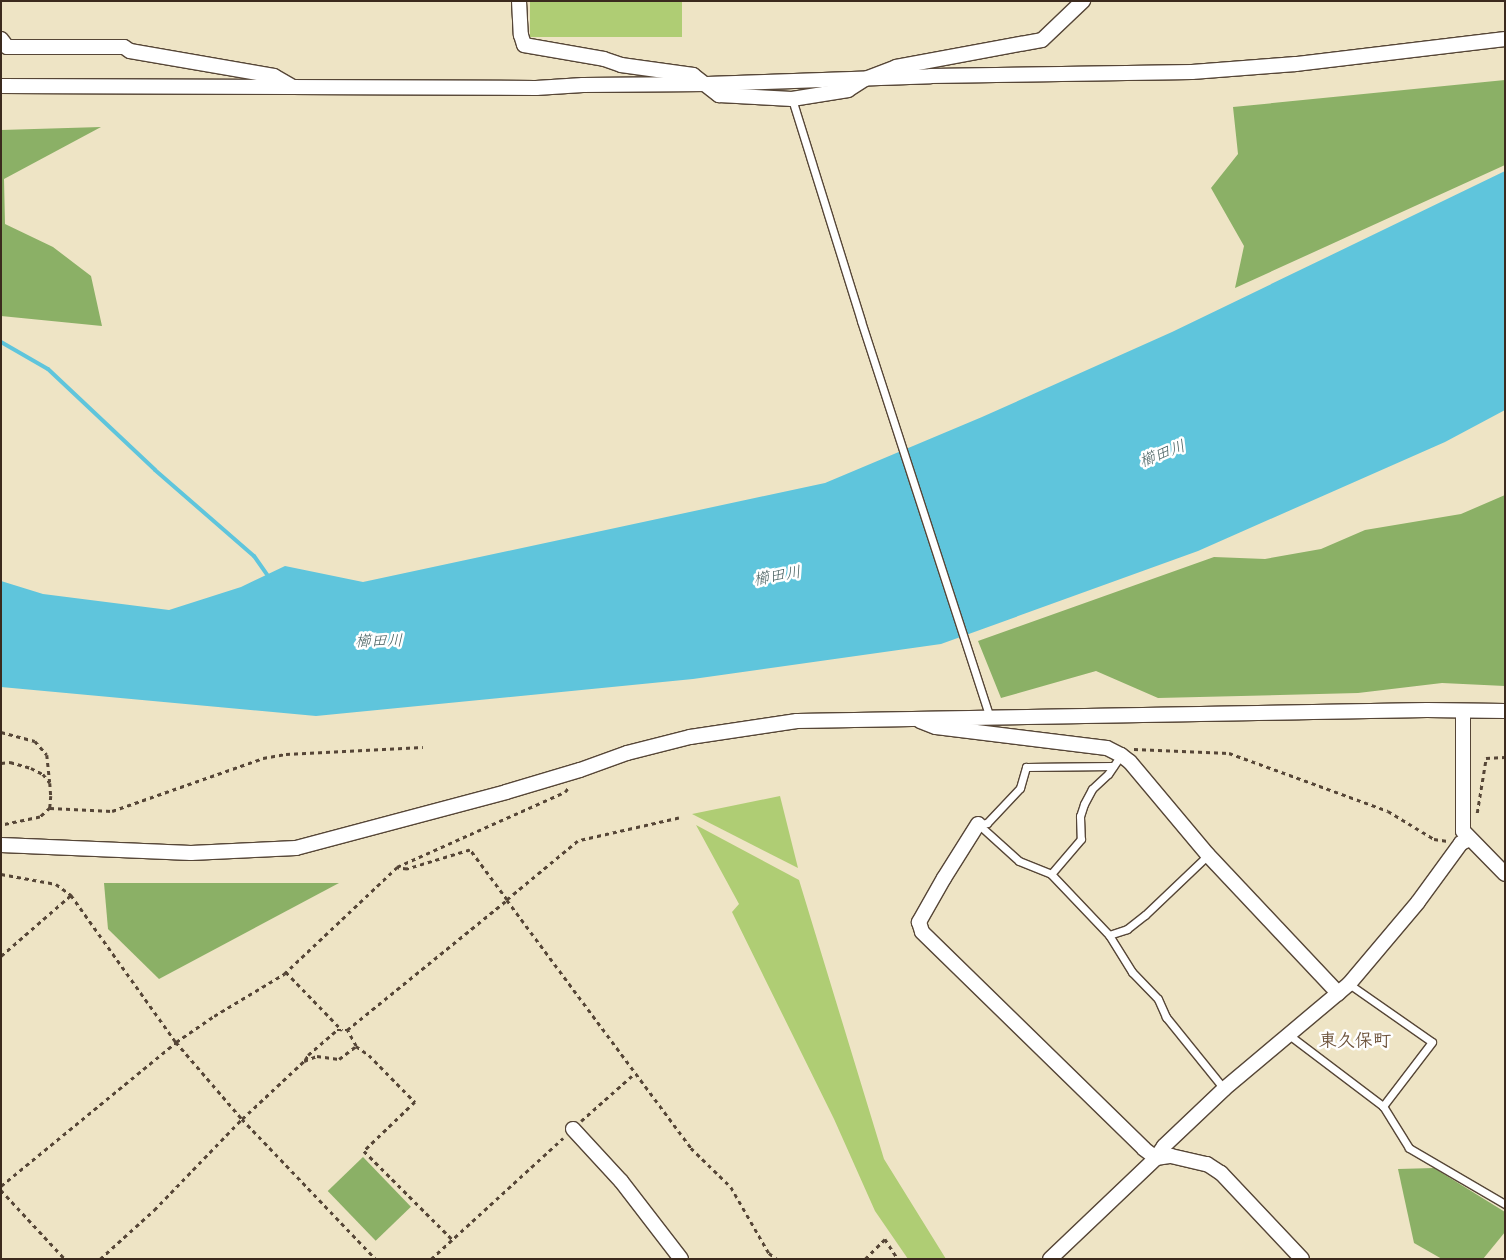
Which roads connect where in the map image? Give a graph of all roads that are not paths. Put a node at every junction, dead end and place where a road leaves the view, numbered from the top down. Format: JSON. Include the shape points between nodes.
{"nodes":[{"id":1,"x":519,"y":1,"type":"edge"},
{"id":2,"x":1083,"y":1,"type":"edge"},
{"id":3,"x":1,"y":39,"type":"edge"},
{"id":4,"x":1505,"y":39,"type":"edge"},
{"id":5,"x":866,"y":79,"type":"junction"},
{"id":6,"x":707,"y":84,"type":"junction"},
{"id":7,"x":1,"y":86,"type":"edge"},
{"id":8,"x":293,"y":87,"type":"junction"},
{"id":9,"x":792,"y":99,"type":"junction"},
{"id":10,"x":987,"y":710,"type":"junction"},
{"id":11,"x":1505,"y":711,"type":"edge"},
{"id":12,"x":1463,"y":712,"type":"junction"},
{"id":13,"x":914,"y":718,"type":"junction"},
{"id":14,"x":1117,"y":761,"type":"junction"},
{"id":15,"x":978,"y":824,"type":"junction"},
{"id":16,"x":1466,"y":841,"type":"junction"},
{"id":17,"x":1,"y":845,"type":"edge"},
{"id":18,"x":1208,"y":855,"type":"junction"},
{"id":19,"x":1051,"y":874,"type":"junction"},
{"id":20,"x":1505,"y":874,"type":"edge"},
{"id":21,"x":1109,"y":934,"type":"junction"},
{"id":22,"x":1349,"y":984,"type":"junction"},
{"id":23,"x":1338,"y":993,"type":"junction"},
{"id":24,"x":1288,"y":1035,"type":"junction"},
{"id":25,"x":1224,"y":1089,"type":"junction"},
{"id":26,"x":1383,"y":1106,"type":"junction"},
{"id":27,"x":573,"y":1128,"type":"road end"},
{"id":28,"x":1156,"y":1158,"type":"junction"},
{"id":29,"x":1505,"y":1204,"type":"edge"},
{"id":30,"x":681,"y":1259,"type":"edge"},
{"id":31,"x":1050,"y":1259,"type":"edge"},
{"id":32,"x":1302,"y":1259,"type":"edge"}],
"edges":[{"from":1,"to":6,"type":"street","via":[[524,45],[604,59],[620,65],[693,75]]},
{"from":2,"to":5,"type":"street","via":[[1042,40],[896,66]]},
{"from":3,"to":8,"type":"street","via":[[7,47],[124,47],[130,51],[274,76]]},
{"from":4,"to":5,"type":"street","via":[[1296,64],[1192,72]]},
{"from":5,"to":6,"type":"street"},
{"from":5,"to":9,"type":"street","via":[[848,90]]},
{"from":6,"to":8,"type":"street","via":[[536,88]]},
{"from":6,"to":9,"type":"street","via":[[719,95]]},
{"from":7,"to":8,"type":"street"},
{"from":9,"to":10,"type":"lane"},
{"from":10,"to":12,"type":"street"},
{"from":10,"to":13,"type":"street"},
{"from":11,"to":12,"type":"street"},
{"from":12,"to":16,"type":"street","via":[[1463,831]]},
{"from":13,"to":14,"type":"street","via":[[936,727],[1107,748]]},
{"from":13,"to":17,"type":"street","via":[[798,721],[690,737],[296,848],[191,853]]},
{"from":14,"to":15,"type":"lane","via":[[1026,768],[1020,788],[987,823]]},
{"from":14,"to":18,"type":"street","via":[[1130,762]]},
{"from":14,"to":19,"type":"lane","via":[[1092,789],[1084,804],[1080,816],[1081,839]]},
{"from":15,"to":19,"type":"lane","via":[[1019,861]]},
{"from":15,"to":28,"type":"street","via":[[919,922],[922,932]]},
{"from":16,"to":20,"type":"street"},
{"from":16,"to":22,"type":"street"},
{"from":18,"to":21,"type":"lane","via":[[1145,915],[1127,929]]},
{"from":18,"to":23,"type":"street"},
{"from":19,"to":21,"type":"lane"},
{"from":21,"to":25,"type":"lane","via":[[1132,972],[1158,999],[1166,1016]]},
{"from":22,"to":23,"type":"street"},
{"from":22,"to":26,"type":"lane","via":[[1432,1042]]},
{"from":23,"to":24,"type":"street"},
{"from":24,"to":25,"type":"street"},
{"from":24,"to":26,"type":"lane"},
{"from":25,"to":28,"type":"street","via":[[1164,1146]]},
{"from":26,"to":29,"type":"lane","via":[[1409,1148]]},
{"from":27,"to":30,"type":"street","via":[[621,1181]]},
{"from":28,"to":31,"type":"street"},
{"from":28,"to":32,"type":"street","via":[[1171,1156],[1207,1164],[1221,1173]]}]}
